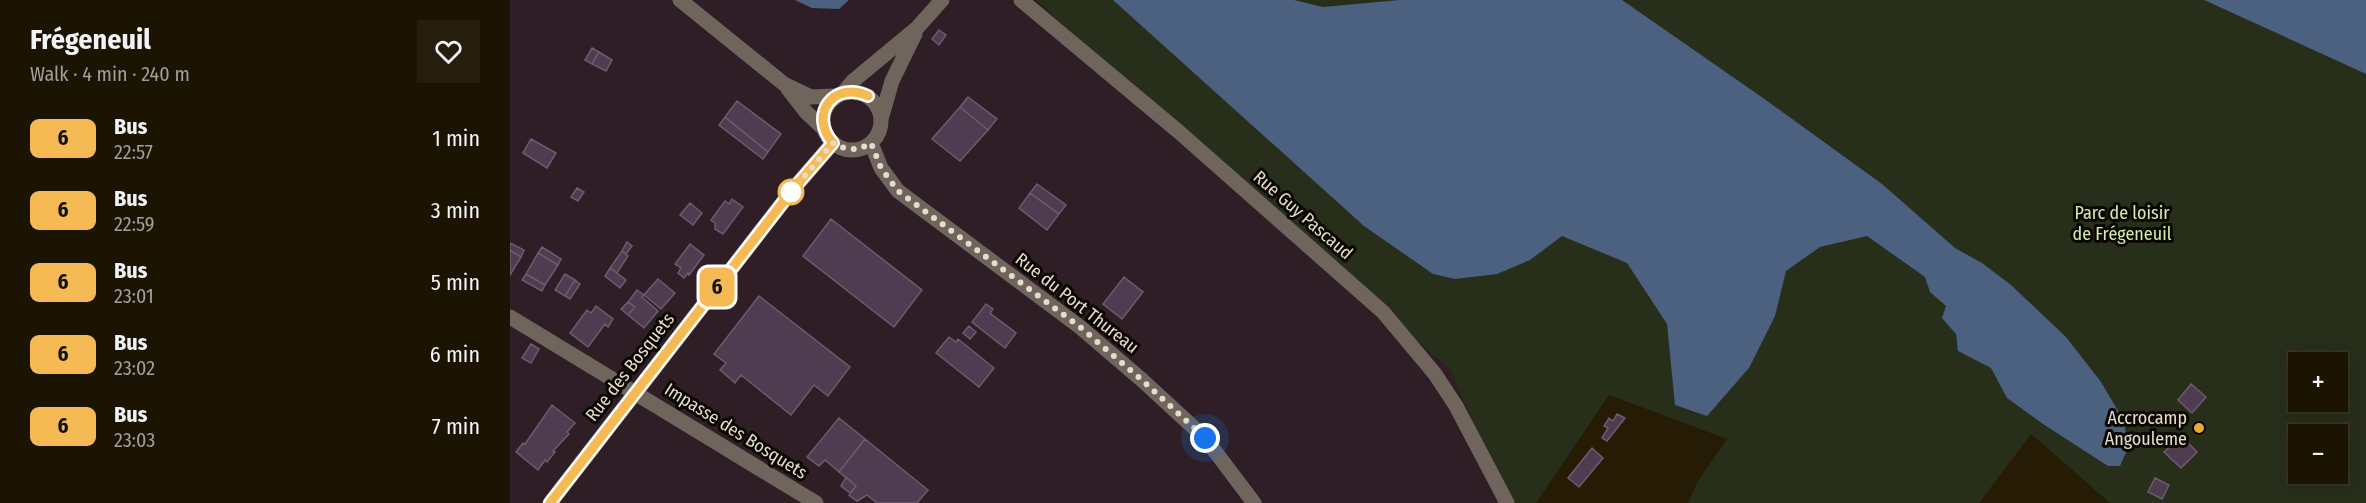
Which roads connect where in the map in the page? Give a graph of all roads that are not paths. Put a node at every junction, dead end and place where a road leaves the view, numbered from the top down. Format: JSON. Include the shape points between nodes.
{"nodes":[{"id":1,"x":680,"y":0,"type":"edge"},
{"id":2,"x":942,"y":0,"type":"edge"},
{"id":3,"x":1021,"y":0,"type":"edge"},
{"id":4,"x":917,"y":28,"type":"junction"},
{"id":5,"x":784,"y":84,"type":"junction"},
{"id":6,"x":839,"y":94,"type":"junction"},
{"id":7,"x":881,"y":119,"type":"junction"},
{"id":8,"x":823,"y":128,"type":"junction"},
{"id":9,"x":833,"y":143,"type":"junction"},
{"id":10,"x":871,"y":143,"type":"junction"},
{"id":11,"x":510,"y":317,"type":"edge"},
{"id":12,"x":635,"y":392,"type":"junction"},
{"id":13,"x":550,"y":503,"type":"edge"},
{"id":14,"x":816,"y":503,"type":"edge"},
{"id":15,"x":1254,"y":503,"type":"edge"},
{"id":16,"x":1507,"y":503,"type":"edge"}],
"edges":[{"from":1,"to":5,"type":"street"},
{"from":2,"to":4,"type":"street"},
{"from":3,"to":16,"type":"street","name":"Rue Guy Pascaud","via":[[1383,312],[1435,374]]},
{"from":4,"to":6,"type":"street"},
{"from":4,"to":7,"type":"street","via":[[892,81]]},
{"from":5,"to":6,"type":"street","via":[[811,97]]},
{"from":5,"to":8,"type":"street"},
{"from":6,"to":7,"type":"street","via":[[852,91],[868,96],[875,102]]},
{"from":6,"to":8,"type":"street","via":[[825,109]]},
{"from":7,"to":10,"type":"street"},
{"from":8,"to":9,"type":"street"},
{"from":9,"to":10,"type":"street","via":[[848,150]]},
{"from":9,"to":12,"type":"street","name":"Rue des Bosquets"},
{"from":10,"to":15,"type":"street","name":"Rue du Port Thureau","via":[[881,168],[898,191],[1080,327],[1142,380],[1205,438]]},
{"from":11,"to":12,"type":"street","name":"Impasse des Bosquets"},
{"from":12,"to":13,"type":"street","name":"Rue des Bosquets"},
{"from":12,"to":14,"type":"street","name":"Impasse des Bosquets"}]}
